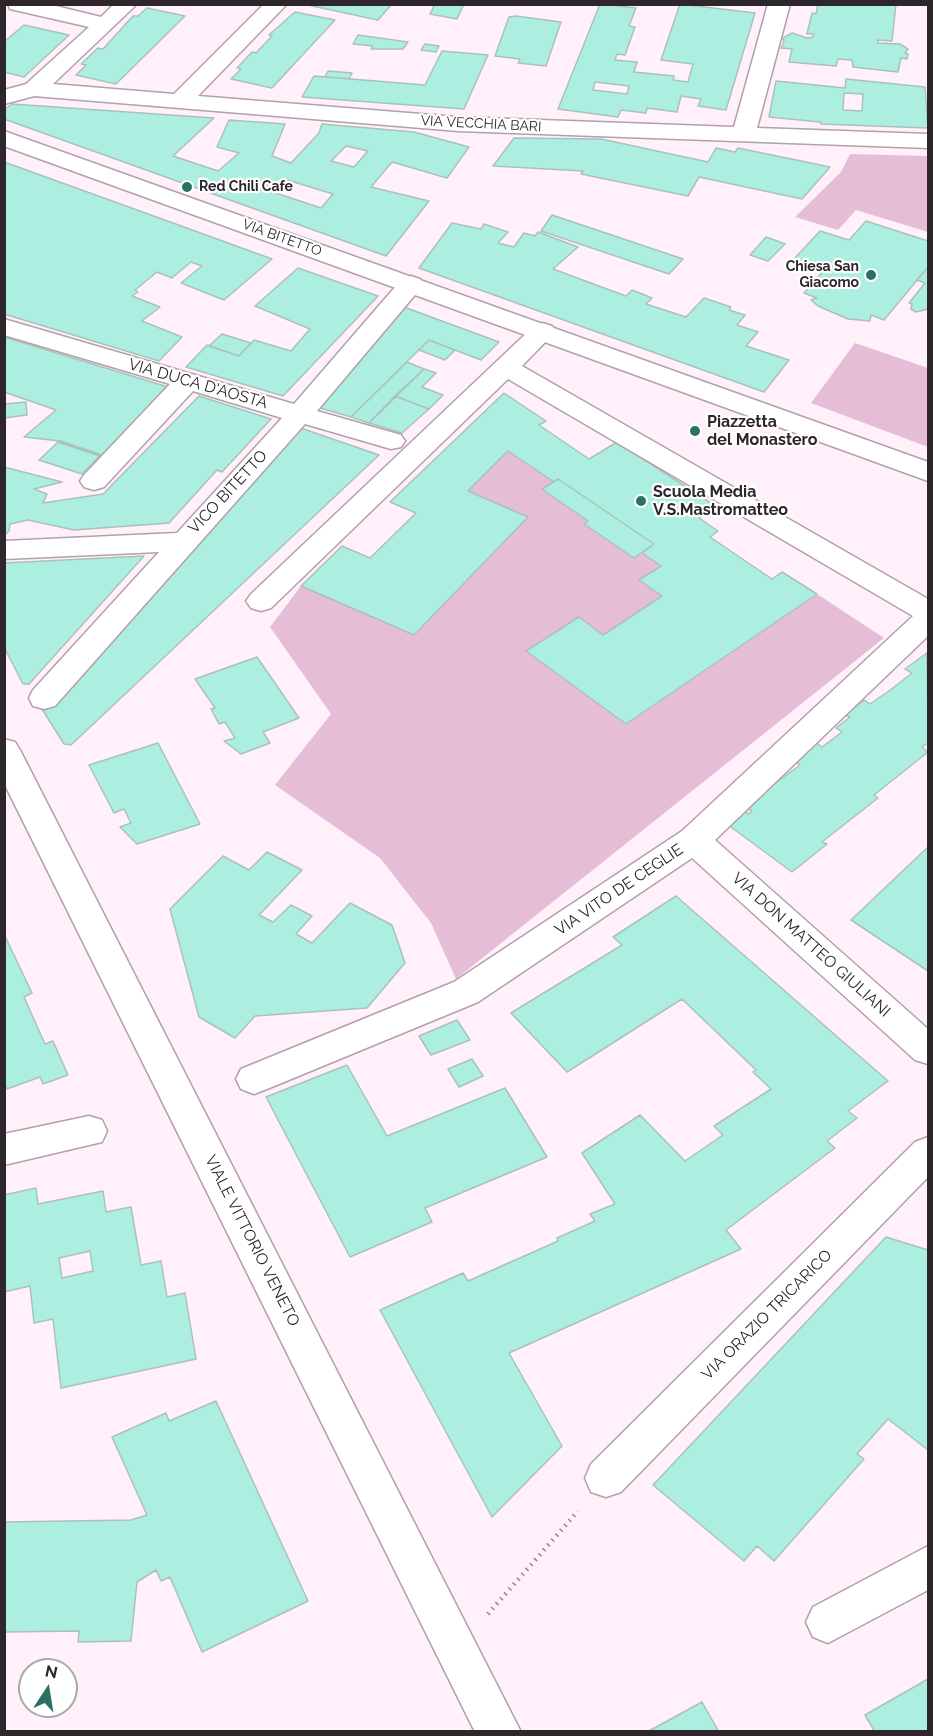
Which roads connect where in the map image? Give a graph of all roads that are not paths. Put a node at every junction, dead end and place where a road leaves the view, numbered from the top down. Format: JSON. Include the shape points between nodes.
{"nodes":[{"id":1,"x":18,"y":4,"type":"edge"},
{"id":2,"x":127,"y":4,"type":"edge"},
{"id":3,"x":277,"y":4,"type":"edge"},
{"id":4,"x":779,"y":4,"type":"edge"},
{"id":5,"x":105,"y":24,"type":"junction"},
{"id":6,"x":4,"y":86,"type":"edge"},
{"id":7,"x":34,"y":89,"type":"junction"},
{"id":8,"x":4,"y":97,"type":"edge"},
{"id":9,"x":180,"y":101,"type":"junction"},
{"id":10,"x":744,"y":134,"type":"junction"},
{"id":11,"x":928,"y":141,"type":"edge"},
{"id":12,"x":10,"y":142,"type":"edge"},
{"id":13,"x":411,"y":284,"type":"junction"},
{"id":14,"x":4,"y":327,"type":"edge"},
{"id":15,"x":543,"y":331,"type":"junction"},
{"id":16,"x":507,"y":368,"type":"junction"},
{"id":17,"x":188,"y":381,"type":"junction"},
{"id":18,"x":300,"y":414,"type":"junction"},
{"id":19,"x":391,"y":441,"type":"dead end"},
{"id":20,"x":928,"y":472,"type":"edge"},
{"id":21,"x":94,"y":481,"type":"dead end"},
{"id":22,"x":182,"y":543,"type":"junction"},
{"id":23,"x":4,"y":550,"type":"edge"},
{"id":24,"x":261,"y":601,"type":"dead end"},
{"id":25,"x":928,"y":612,"type":"edge"},
{"id":26,"x":928,"y":619,"type":"edge"},
{"id":27,"x":44,"y":698,"type":"dead end"},
{"id":28,"x":4,"y":750,"type":"edge"},
{"id":29,"x":694,"y":840,"type":"junction"},
{"id":30,"x":928,"y":1050,"type":"edge"},
{"id":31,"x":254,"y":1079,"type":"dead end"},
{"id":32,"x":89,"y":1131,"type":"dead end"},
{"id":33,"x":4,"y":1150,"type":"edge"},
{"id":34,"x":928,"y":1153,"type":"edge"},
{"id":35,"x":606,"y":1478,"type":"road end"},
{"id":36,"x":928,"y":1567,"type":"edge"},
{"id":37,"x":828,"y":1622,"type":"dead end"},
{"id":38,"x":499,"y":1731,"type":"edge"}],
"edges":[{"from":1,"to":5,"type":"street"},
{"from":2,"to":5,"type":"street"},
{"from":3,"to":9,"type":"street"},
{"from":4,"to":10,"type":"street"},
{"from":5,"to":7,"type":"street"},
{"from":6,"to":7,"type":"street","name":"VIA VECCHIA BARI"},
{"from":7,"to":8,"type":"street"},
{"from":7,"to":9,"type":"street","name":"VIA VECCHIA BARI"},
{"from":9,"to":10,"type":"street","name":"VIA VECCHIA BARI","via":[[458,124]]},
{"from":10,"to":11,"type":"street","name":"VIA VECCHIA BARI"},
{"from":12,"to":13,"type":"street","name":"VIA BITETTO"},
{"from":13,"to":15,"type":"street","name":"VIA BITETTO"},
{"from":13,"to":18,"type":"street","name":"VICO BITETTO"},
{"from":14,"to":17,"type":"street","name":"VIA DUCA D'AOSTA"},
{"from":15,"to":16,"type":"street"},
{"from":15,"to":20,"type":"street","name":"VIA BITETTO"},
{"from":16,"to":24,"type":"street"},
{"from":16,"to":25,"type":"street"},
{"from":17,"to":18,"type":"street","name":"VIA DUCA D'AOSTA"},
{"from":17,"to":21,"type":"street"},
{"from":18,"to":19,"type":"street","name":"VIA DUCA D'AOSTA"},
{"from":18,"to":22,"type":"street","name":"VICO BITETTO"},
{"from":22,"to":23,"type":"street"},
{"from":22,"to":27,"type":"street","name":"VICO BITETTO"},
{"from":26,"to":29,"type":"street","name":"VIA VITO DE CEGLIE"},
{"from":28,"to":38,"type":"street","name":"VIALE VITTORIO VENETO"},
{"from":29,"to":30,"type":"street","name":"VIA DON MATTEO GIULIANI"},
{"from":29,"to":31,"type":"street","name":"VIA VITO DE CEGLIE","via":[[466,992]]},
{"from":32,"to":33,"type":"street"},
{"from":34,"to":35,"type":"street","name":"VIA ORAZIO TRICARICO"},
{"from":36,"to":37,"type":"street"}]}
